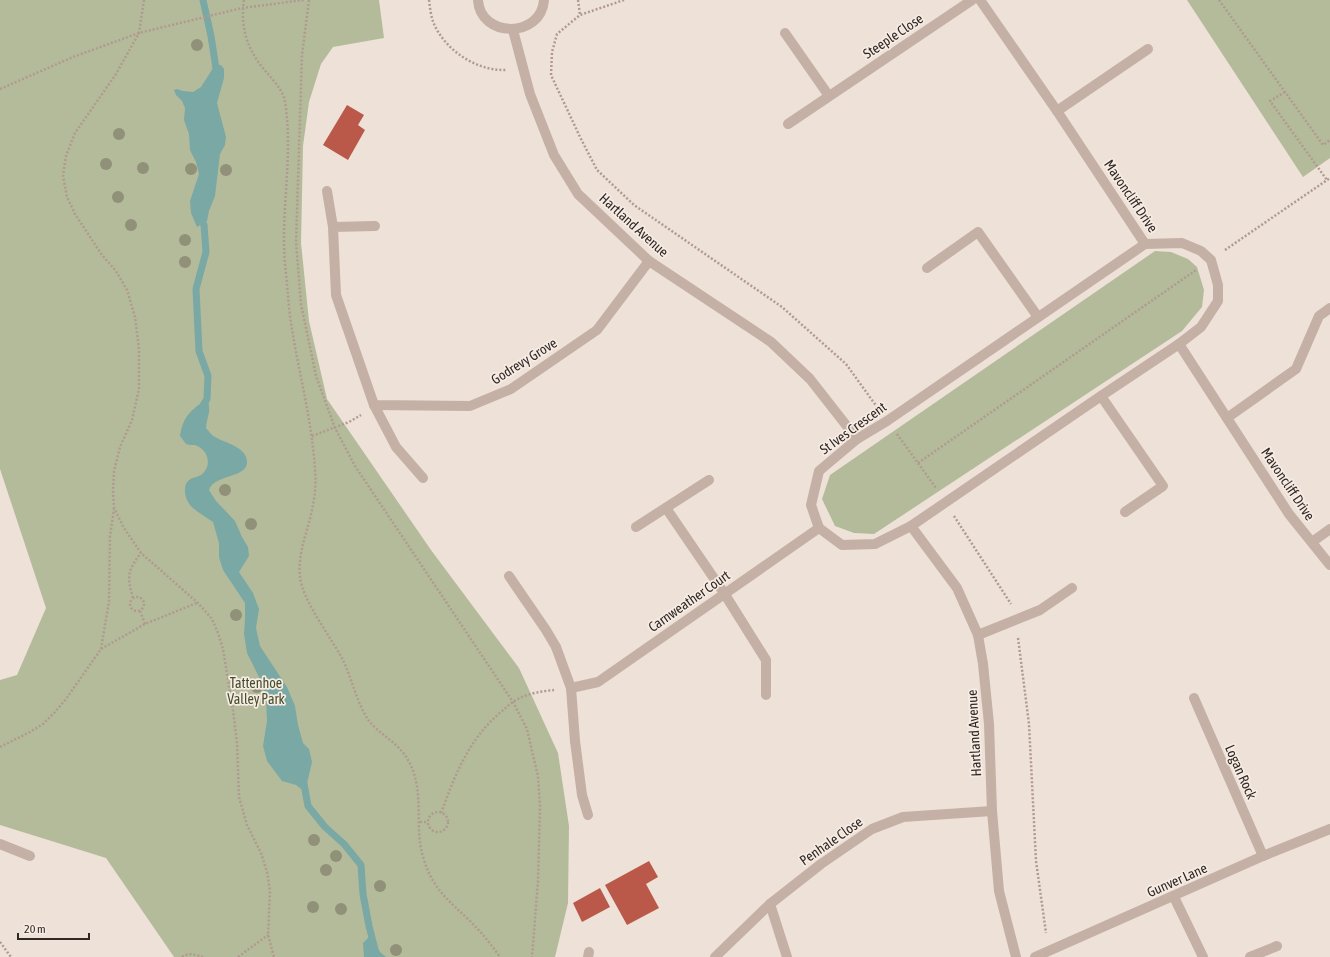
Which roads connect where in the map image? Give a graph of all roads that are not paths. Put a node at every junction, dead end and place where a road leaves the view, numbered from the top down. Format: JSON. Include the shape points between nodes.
{"nodes":[{"id":1,"x":478,"y":0,"type":"edge"},
{"id":2,"x":544,"y":0,"type":"edge"},
{"id":3,"x":972,"y":0,"type":"edge"},
{"id":4,"x":980,"y":0,"type":"edge"},
{"id":5,"x":513,"y":30,"type":"junction"},
{"id":6,"x":785,"y":33,"type":"dead end"},
{"id":7,"x":1148,"y":49,"type":"dead end"},
{"id":8,"x":829,"y":96,"type":"junction"},
{"id":9,"x":1057,"y":112,"type":"junction"},
{"id":10,"x":788,"y":124,"type":"dead end"},
{"id":11,"x":328,"y":191,"type":"dead end"},
{"id":12,"x":375,"y":226,"type":"dead end"},
{"id":13,"x":333,"y":227,"type":"junction"},
{"id":14,"x":1145,"y":244,"type":"junction"},
{"id":15,"x":649,"y":261,"type":"junction"},
{"id":16,"x":927,"y":268,"type":"dead end"},
{"id":17,"x":1330,"y":308,"type":"edge"},
{"id":18,"x":1038,"y":317,"type":"junction"},
{"id":19,"x":1179,"y":344,"type":"junction"},
{"id":20,"x":1101,"y":396,"type":"junction"},
{"id":21,"x":374,"y":405,"type":"junction"},
{"id":22,"x":1227,"y":418,"type":"junction"},
{"id":23,"x":857,"y":439,"type":"junction"},
{"id":24,"x":423,"y":478,"type":"dead end"},
{"id":25,"x":709,"y":480,"type":"dead end"},
{"id":26,"x":666,"y":508,"type":"junction"},
{"id":27,"x":1125,"y":512,"type":"dead end"},
{"id":28,"x":911,"y":526,"type":"junction"},
{"id":29,"x":636,"y":528,"type":"dead end"},
{"id":30,"x":819,"y":528,"type":"junction"},
{"id":31,"x":1330,"y":529,"type":"edge"},
{"id":32,"x":1312,"y":542,"type":"junction"},
{"id":33,"x":1330,"y":565,"type":"edge"},
{"id":34,"x":509,"y":576,"type":"dead end"},
{"id":35,"x":1072,"y":588,"type":"dead end"},
{"id":36,"x":724,"y":593,"type":"junction"},
{"id":37,"x":978,"y":635,"type":"junction"},
{"id":38,"x":571,"y":688,"type":"junction"},
{"id":39,"x":766,"y":695,"type":"dead end"},
{"id":40,"x":1194,"y":698,"type":"dead end"},
{"id":41,"x":992,"y":811,"type":"junction"},
{"id":42,"x":588,"y":815,"type":"dead end"},
{"id":43,"x":1330,"y":829,"type":"edge"},
{"id":44,"x":0,"y":844,"type":"edge"},
{"id":45,"x":30,"y":856,"type":"dead end"},
{"id":46,"x":1263,"y":856,"type":"junction"},
{"id":47,"x":1174,"y":897,"type":"junction"},
{"id":48,"x":770,"y":904,"type":"junction"},
{"id":49,"x":1276,"y":946,"type":"dead end"},
{"id":50,"x":715,"y":957,"type":"edge"},
{"id":51,"x":787,"y":957,"type":"edge"},
{"id":52,"x":1016,"y":957,"type":"edge"},
{"id":53,"x":1035,"y":957,"type":"edge"},
{"id":54,"x":1203,"y":957,"type":"edge"},
{"id":55,"x":1250,"y":957,"type":"edge"}],
"edges":[{"from":1,"to":5,"type":"street","via":[[483,15],[491,23]]},
{"from":2,"to":5,"type":"street","via":[[540,14],[533,22]]},
{"from":3,"to":8,"type":"street","name":"Steeple Close"},
{"from":4,"to":9,"type":"street","name":"Mavoncliff Drive"},
{"from":5,"to":15,"type":"street","name":"Hartland Avenue","via":[[530,94],[554,155],[578,194]]},
{"from":6,"to":8,"type":"street"},
{"from":7,"to":9,"type":"street"},
{"from":8,"to":10,"type":"street","name":"Steeple Close"},
{"from":9,"to":14,"type":"street","name":"Mavoncliff Drive"},
{"from":11,"to":13,"type":"street"},
{"from":12,"to":13,"type":"street"},
{"from":13,"to":21,"type":"street","via":[[336,295]]},
{"from":14,"to":18,"type":"street","name":"St Ives Crescent"},
{"from":14,"to":19,"type":"street","name":"Mavoncliff Drive","via":[[1182,243],[1201,251],[1211,260],[1218,285],[1218,301],[1201,327]]},
{"from":15,"to":21,"type":"street","name":"Godrevy Grove","via":[[598,330],[511,389],[470,406]]},
{"from":15,"to":23,"type":"street","name":"Hartland Avenue","via":[[771,342],[810,379]]},
{"from":16,"to":18,"type":"street","via":[[978,232]]},
{"from":17,"to":22,"type":"street","via":[[1319,316],[1296,368]]},
{"from":18,"to":23,"type":"street","name":"St Ives Crescent"},
{"from":19,"to":20,"type":"street"},
{"from":19,"to":22,"type":"street","name":"Mavoncliff Drive"},
{"from":20,"to":27,"type":"street","via":[[1163,486]]},
{"from":20,"to":28,"type":"street"},
{"from":21,"to":24,"type":"street","via":[[396,447]]},
{"from":22,"to":32,"type":"street","name":"Mavoncliff Drive","via":[[1289,514]]},
{"from":23,"to":30,"type":"street","name":"St Ives Crescent","via":[[819,470],[811,505]]},
{"from":25,"to":26,"type":"street"},
{"from":26,"to":29,"type":"street"},
{"from":26,"to":36,"type":"street"},
{"from":28,"to":30,"type":"street","via":[[875,544],[849,545],[842,545]]},
{"from":28,"to":37,"type":"street","name":"Hartland Avenue","via":[[957,588]]},
{"from":30,"to":36,"type":"street","name":"Carnweather Court"},
{"from":31,"to":32,"type":"street"},
{"from":32,"to":33,"type":"street","name":"Mavoncliff Drive"},
{"from":34,"to":38,"type":"street","via":[[556,647]]},
{"from":35,"to":37,"type":"street","via":[[1040,610]]},
{"from":36,"to":38,"type":"street","name":"Carnweather Court","via":[[598,682]]},
{"from":36,"to":39,"type":"street","via":[[766,660]]},
{"from":37,"to":41,"type":"street","name":"Hartland Avenue","via":[[989,724]]},
{"from":38,"to":42,"type":"street","via":[[582,795]]},
{"from":40,"to":46,"type":"street","name":"Logan Rock"},
{"from":41,"to":48,"type":"street","name":"Penhale Close","via":[[903,817],[872,829],[821,864]]},
{"from":41,"to":52,"type":"street","name":"Hartland Avenue","via":[[999,891]]},
{"from":43,"to":46,"type":"street","name":"Gunver Lane"},
{"from":44,"to":45,"type":"street"},
{"from":46,"to":47,"type":"street","name":"Gunver Lane"},
{"from":47,"to":53,"type":"street","name":"Gunver Lane"},
{"from":47,"to":54,"type":"street"},
{"from":48,"to":50,"type":"street","name":"Penhale Close"},
{"from":48,"to":51,"type":"street"},
{"from":49,"to":55,"type":"street"}]}
